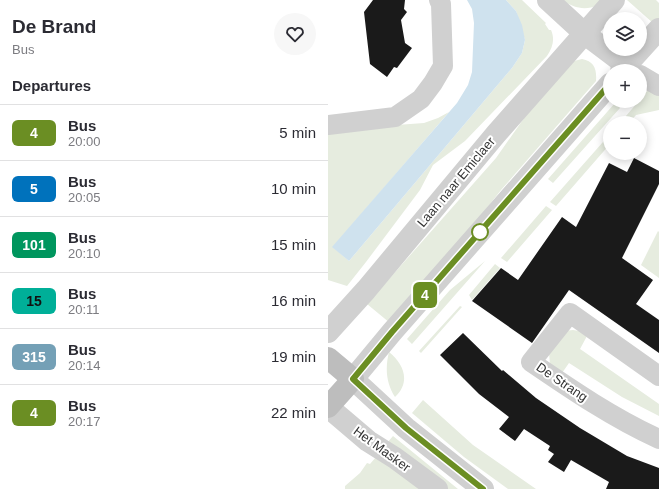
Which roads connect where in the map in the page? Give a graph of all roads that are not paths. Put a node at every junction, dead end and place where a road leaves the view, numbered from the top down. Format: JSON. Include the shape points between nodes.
{"nodes":[{"id":1,"x":439,"y":0,"type":"edge"},
{"id":2,"x":548,"y":0,"type":"edge"},
{"id":3,"x":614,"y":0,"type":"edge"},
{"id":4,"x":659,"y":29,"type":"edge"},
{"id":5,"x":585,"y":34,"type":"junction"},
{"id":6,"x":623,"y":64,"type":"edge"},
{"id":7,"x":635,"y":64,"type":"edge"},
{"id":8,"x":647,"y":79,"type":"edge"},
{"id":9,"x":659,"y":86,"type":"edge"},
{"id":10,"x":603,"y":92,"type":"edge"},
{"id":11,"x":328,"y":125,"type":"edge"},
{"id":12,"x":328,"y":332,"type":"edge"},
{"id":13,"x":328,"y":358,"type":"edge"},
{"id":14,"x":659,"y":376,"type":"edge"},
{"id":15,"x":353,"y":379,"type":"junction"},
{"id":16,"x":328,"y":407,"type":"edge"},
{"id":17,"x":659,"y":439,"type":"edge"},
{"id":18,"x":437,"y":489,"type":"edge"},
{"id":19,"x":483,"y":489,"type":"edge"}],
"edges":[{"from":1,"to":11,"type":"street","via":[[443,66],[421,99],[395,117]]},
{"from":2,"to":5,"type":"street"},
{"from":3,"to":5,"type":"street","name":"Laan naar Emiclaer"},
{"from":4,"to":7,"type":"street"},
{"from":5,"to":6,"type":"street"},
{"from":5,"to":12,"type":"street","name":"Laan naar Emiclaer","via":[[496,134]]},
{"from":8,"to":9,"type":"street"},
{"from":10,"to":15,"type":"street"},
{"from":13,"to":15,"type":"main road"},
{"from":14,"to":17,"type":"street","name":"De Strang","via":[[570,313],[531,362],[587,400]]},
{"from":15,"to":16,"type":"main road"},
{"from":15,"to":19,"type":"street","via":[[406,428]]},
{"from":16,"to":18,"type":"street","name":"Het Masker","via":[[368,441]]}]}
